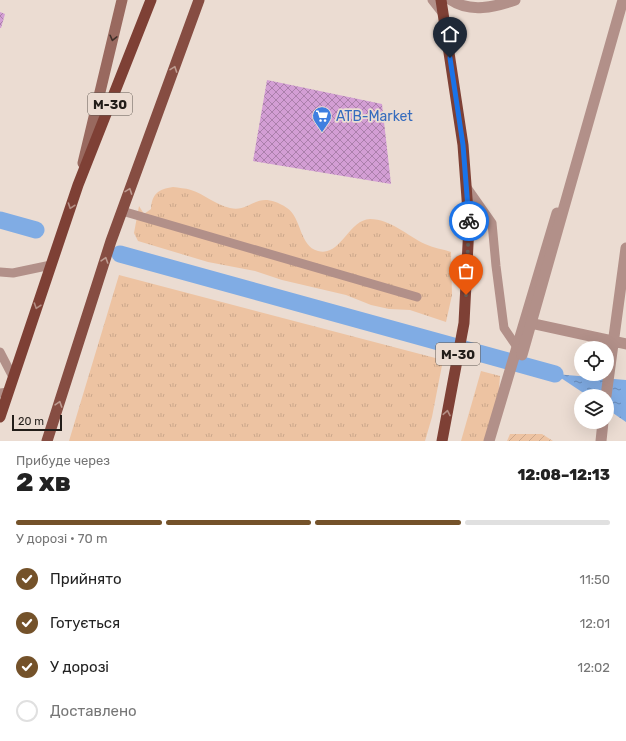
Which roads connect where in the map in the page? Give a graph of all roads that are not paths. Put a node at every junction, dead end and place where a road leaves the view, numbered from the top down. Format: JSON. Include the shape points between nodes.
{"nodes":[{"id":1,"x":122,"y":0,"type":"edge"},
{"id":2,"x":151,"y":0,"type":"edge"},
{"id":3,"x":199,"y":0,"type":"edge"},
{"id":4,"x":432,"y":0,"type":"edge"},
{"id":5,"x":441,"y":0,"type":"edge"},
{"id":6,"x":451,"y":0,"type":"edge"},
{"id":7,"x":515,"y":0,"type":"edge"},
{"id":8,"x":622,"y":0,"type":"edge"},
{"id":9,"x":443,"y":15,"type":"junction"},
{"id":10,"x":78,"y":185,"type":"junction"},
{"id":11,"x":466,"y":186,"type":"junction"},
{"id":12,"x":122,"y":212,"type":"junction"},
{"id":13,"x":626,"y":248,"type":"edge"},
{"id":14,"x":50,"y":267,"type":"junction"},
{"id":15,"x":0,"y":272,"type":"edge"},
{"id":16,"x":417,"y":298,"type":"dead end"},
{"id":17,"x":626,"y":344,"type":"edge"},
{"id":18,"x":0,"y":352,"type":"edge"},
{"id":19,"x":522,"y":355,"type":"junction"},
{"id":20,"x":13,"y":377,"type":"junction"},
{"id":21,"x":607,"y":389,"type":"edge"},
{"id":22,"x":4,"y":392,"type":"edge"},
{"id":23,"x":0,"y":417,"type":"edge"},
{"id":24,"x":602,"y":429,"type":"edge"},
{"id":25,"x":47,"y":441,"type":"edge"},
{"id":26,"x":442,"y":441,"type":"edge"},
{"id":27,"x":489,"y":441,"type":"edge"},
{"id":28,"x":600,"y":441,"type":"edge"}],
"edges":[{"from":1,"to":10,"type":"main road","one_way":true},
{"from":2,"to":10,"type":"highway","number":"М-30"},
{"from":12,"to":3,"type":"main road","one_way":true},
{"from":4,"to":9,"type":"lane"},
{"from":5,"to":9,"type":"highway","number":"М-30"},
{"from":6,"to":7,"type":"street","via":[[459,6],[478,8]]},
{"from":8,"to":19,"type":"street","bridge":true},
{"from":8,"to":27,"type":"street"},
{"from":9,"to":11,"type":"highway","number":"М-30","via":[[463,145]]},
{"from":10,"to":14,"type":"highway","number":"М-30","one_way":true},
{"from":11,"to":19,"type":"lane","via":[[492,223],[504,328]]},
{"from":26,"to":11,"type":"highway","number":"М-30","one_way":true,"via":[[464,323],[469,225]]},
{"from":12,"to":16,"type":"lane"},
{"from":25,"to":12,"type":"main road","one_way":true},
{"from":13,"to":21,"type":"street"},
{"from":14,"to":15,"type":"lane","via":[[13,273]]},
{"from":14,"to":20,"type":"highway","number":"М-30","one_way":true},
{"from":17,"to":19,"type":"street","bridge":true,"via":[[530,324]]},
{"from":18,"to":20,"type":"lane"},
{"from":20,"to":22,"type":"highway","number":"М-30"},
{"from":22,"to":23,"type":"highway","number":"М-30"},
{"from":24,"to":28,"type":"street"}]}
